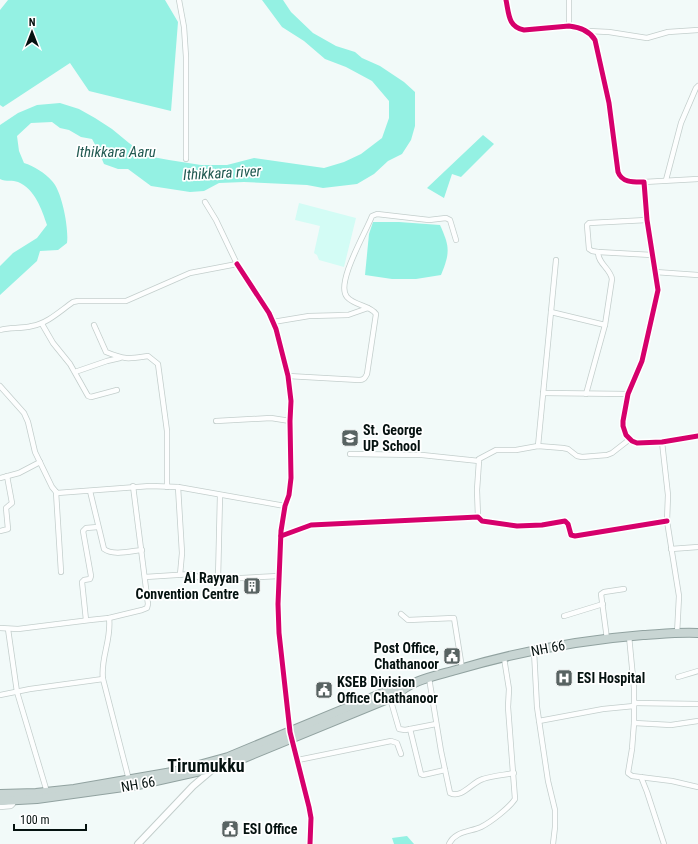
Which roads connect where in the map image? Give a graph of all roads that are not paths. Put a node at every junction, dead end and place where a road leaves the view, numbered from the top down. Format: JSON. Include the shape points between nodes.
{"nodes":[{"id":1,"x":179,"y":0,"type":"edge"},
{"id":2,"x":506,"y":0,"type":"edge"},
{"id":3,"x":569,"y":0,"type":"edge"},
{"id":4,"x":569,"y":26,"type":"junction"},
{"id":5,"x":698,"y":30,"type":"edge"},
{"id":6,"x":588,"y":31,"type":"junction"},
{"id":7,"x":698,"y":86,"type":"edge"},
{"id":8,"x":186,"y":159,"type":"dead end"},
{"id":9,"x":698,"y":179,"type":"edge"},
{"id":10,"x":666,"y":180,"type":"junction"},
{"id":11,"x":644,"y":182,"type":"junction"},
{"id":12,"x":206,"y":202,"type":"dead end"},
{"id":13,"x":646,"y":220,"type":"junction"},
{"id":14,"x":456,"y":240,"type":"dead end"},
{"id":15,"x":598,"y":252,"type":"junction"},
{"id":16,"x":652,"y":255,"type":"junction"},
{"id":17,"x":556,"y":260,"type":"dead end"},
{"id":18,"x":237,"y":264,"type":"junction"},
{"id":19,"x":656,"y":272,"type":"junction"},
{"id":20,"x":698,"y":275,"type":"edge"},
{"id":21,"x":368,"y":308,"type":"junction"},
{"id":22,"x":551,"y":312,"type":"junction"},
{"id":23,"x":273,"y":322,"type":"junction"},
{"id":24,"x":42,"y":324,"type":"junction"},
{"id":25,"x":606,"y":324,"type":"junction"},
{"id":26,"x":94,"y":325,"type":"dead end"},
{"id":27,"x":0,"y":330,"type":"edge"},
{"id":28,"x":120,"y":358,"type":"junction"},
{"id":29,"x":75,"y":372,"type":"junction"},
{"id":30,"x":288,"y":376,"type":"junction"},
{"id":31,"x":0,"y":386,"type":"edge"},
{"id":32,"x":117,"y":390,"type":"dead end"},
{"id":33,"x":543,"y":393,"type":"junction"},
{"id":34,"x":586,"y":394,"type":"junction"},
{"id":35,"x":628,"y":394,"type":"junction"},
{"id":36,"x":216,"y":421,"type":"dead end"},
{"id":37,"x":290,"y":421,"type":"junction"},
{"id":38,"x":698,"y":436,"type":"edge"},
{"id":39,"x":630,"y":439,"type":"junction"},
{"id":40,"x":662,"y":442,"type":"junction"},
{"id":41,"x":538,"y":446,"type":"junction"},
{"id":42,"x":350,"y":454,"type":"dead end"},
{"id":43,"x":479,"y":461,"type":"junction"},
{"id":44,"x":40,"y":462,"type":"junction"},
{"id":45,"x":7,"y":476,"type":"junction"},
{"id":46,"x":0,"y":478,"type":"edge"},
{"id":47,"x":134,"y":486,"type":"junction"},
{"id":48,"x":167,"y":487,"type":"junction"},
{"id":49,"x":178,"y":487,"type":"junction"},
{"id":50,"x":90,"y":491,"type":"junction"},
{"id":51,"x":56,"y":492,"type":"junction"},
{"id":52,"x":220,"y":495,"type":"junction"},
{"id":53,"x":285,"y":506,"type":"junction"},
{"id":54,"x":478,"y":517,"type":"junction"},
{"id":55,"x":667,"y":521,"type":"junction"},
{"id":56,"x":98,"y":527,"type":"junction"},
{"id":57,"x":0,"y":531,"type":"edge"},
{"id":58,"x":281,"y":536,"type":"junction"},
{"id":59,"x":698,"y":547,"type":"edge"},
{"id":60,"x":671,"y":549,"type":"junction"},
{"id":61,"x":142,"y":550,"type":"junction"},
{"id":62,"x":61,"y":572,"type":"dead end"},
{"id":63,"x":180,"y":575,"type":"junction"},
{"id":64,"x":279,"y":576,"type":"junction"},
{"id":65,"x":145,"y":577,"type":"junction"},
{"id":66,"x":218,"y":580,"type":"junction"},
{"id":67,"x":624,"y":589,"type":"dead end"},
{"id":68,"x":603,"y":604,"type":"junction"},
{"id":69,"x":401,"y":614,"type":"dead end"},
{"id":70,"x":564,"y":616,"type":"dead end"},
{"id":71,"x":109,"y":618,"type":"junction"},
{"id":72,"x":86,"y":620,"type":"junction"},
{"id":73,"x":0,"y":628,"type":"edge"},
{"id":74,"x":8,"y":629,"type":"junction"},
{"id":75,"x":698,"y":633,"type":"edge"},
{"id":76,"x":677,"y":634,"type":"junction"},
{"id":77,"x":628,"y":636,"type":"junction"},
{"id":78,"x":607,"y":639,"type":"junction"},
{"id":79,"x":534,"y":651,"type":"junction"},
{"id":80,"x":504,"y":658,"type":"junction"},
{"id":81,"x":462,"y":668,"type":"junction"},
{"id":82,"x":698,"y":670,"type":"edge"},
{"id":83,"x":678,"y":677,"type":"dead end"},
{"id":84,"x":429,"y":678,"type":"junction"},
{"id":85,"x":103,"y":679,"type":"junction"},
{"id":86,"x":402,"y":689,"type":"junction"},
{"id":87,"x":17,"y":692,"type":"junction"},
{"id":88,"x":0,"y":695,"type":"edge"},
{"id":89,"x":390,"y":698,"type":"junction"},
{"id":90,"x":698,"y":704,"type":"edge"},
{"id":91,"x":634,"y":705,"type":"junction"},
{"id":92,"x":540,"y":721,"type":"junction"},
{"id":93,"x":698,"y":721,"type":"edge"},
{"id":94,"x":634,"y":723,"type":"junction"},
{"id":95,"x":436,"y":724,"type":"junction"},
{"id":96,"x":410,"y":729,"type":"junction"},
{"id":97,"x":291,"y":735,"type":"junction"},
{"id":98,"x":401,"y":754,"type":"dead end"},
{"id":99,"x":298,"y":760,"type":"junction"},
{"id":100,"x":214,"y":768,"type":"junction"},
{"id":101,"x":445,"y":770,"type":"junction"},
{"id":102,"x":194,"y":773,"type":"junction"},
{"id":103,"x":514,"y":773,"type":"junction"},
{"id":104,"x":641,"y":777,"type":"junction"},
{"id":105,"x":129,"y":780,"type":"junction"},
{"id":106,"x":193,"y":786,"type":"junction"},
{"id":107,"x":698,"y":787,"type":"edge"},
{"id":108,"x":48,"y":792,"type":"junction"},
{"id":109,"x":0,"y":794,"type":"edge"},
{"id":110,"x":0,"y":801,"type":"edge"},
{"id":111,"x":13,"y":801,"type":"junction"},
{"id":112,"x":0,"y":807,"type":"edge"},
{"id":113,"x":138,"y":844,"type":"edge"},
{"id":114,"x":310,"y":844,"type":"edge"},
{"id":115,"x":449,"y":844,"type":"edge"},
{"id":116,"x":553,"y":844,"type":"edge"},
{"id":117,"x":664,"y":844,"type":"edge"}],
"edges":[{"from":1,"to":8,"type":"street","via":[[186,57]]},
{"from":2,"to":4,"type":"street","via":[[511,20],[518,29]]},
{"from":3,"to":4,"type":"street"},
{"from":4,"to":6,"type":"street"},
{"from":5,"to":6,"type":"street","via":[[668,32],[647,38]]},
{"from":6,"to":11,"type":"street","via":[[595,40],[609,103],[620,178],[625,181]]},
{"from":7,"to":10,"type":"street","via":[[681,123]]},
{"from":9,"to":10,"type":"street"},
{"from":10,"to":11,"type":"street"},
{"from":11,"to":13,"type":"street"},
{"from":12,"to":18,"type":"street"},
{"from":13,"to":15,"type":"street","via":[[588,224],[588,247]]},
{"from":13,"to":16,"type":"street"},
{"from":14,"to":21,"type":"street","via":[[450,220],[446,218],[429,220],[378,214],[372,216],[348,269],[344,287],[348,298]]},
{"from":15,"to":16,"type":"street"},
{"from":15,"to":25,"type":"street","via":[[599,259],[611,276]]},
{"from":16,"to":19,"type":"street"},
{"from":17,"to":22,"type":"street"},
{"from":18,"to":23,"type":"street"},
{"from":18,"to":24,"type":"street","via":[[190,273],[126,301],[73,302]]},
{"from":19,"to":20,"type":"street"},
{"from":19,"to":35,"type":"street","via":[[657,298],[642,361]]},
{"from":21,"to":23,"type":"street","via":[[348,315],[309,316]]},
{"from":21,"to":30,"type":"street","via":[[375,312],[376,316],[367,374],[363,380]]},
{"from":22,"to":25,"type":"street"},
{"from":22,"to":33,"type":"street"},
{"from":23,"to":30,"type":"street"},
{"from":24,"to":27,"type":"street"},
{"from":24,"to":29,"type":"street"},
{"from":25,"to":34,"type":"street"},
{"from":26,"to":28,"type":"street","via":[[106,352]]},
{"from":28,"to":29,"type":"street"},
{"from":28,"to":48,"type":"street","via":[[148,356],[158,364],[167,431]]},
{"from":29,"to":32,"type":"street","via":[[89,397]]},
{"from":30,"to":37,"type":"street"},
{"from":31,"to":44,"type":"street","via":[[24,413]]},
{"from":33,"to":34,"type":"street"},
{"from":33,"to":41,"type":"street"},
{"from":34,"to":35,"type":"street"},
{"from":35,"to":39,"type":"street","via":[[622,423]]},
{"from":36,"to":37,"type":"street","via":[[271,418]]},
{"from":37,"to":53,"type":"street","via":[[291,478]]},
{"from":38,"to":40,"type":"street"},
{"from":39,"to":40,"type":"street","via":[[642,443]]},
{"from":39,"to":41,"type":"street","via":[[612,453],[587,457],[577,456],[568,449]]},
{"from":40,"to":55,"type":"street","via":[[668,495]]},
{"from":41,"to":43,"type":"street","via":[[496,450],[479,458]]},
{"from":42,"to":43,"type":"street","via":[[422,455]]},
{"from":43,"to":54,"type":"street"},
{"from":44,"to":45,"type":"street"},
{"from":44,"to":51,"type":"street"},
{"from":45,"to":46,"type":"street"},
{"from":45,"to":57,"type":"street","via":[[12,503],[6,508],[8,529]]},
{"from":47,"to":48,"type":"street"},
{"from":47,"to":50,"type":"street"},
{"from":47,"to":61,"type":"street"},
{"from":48,"to":49,"type":"street"},
{"from":49,"to":52,"type":"street"},
{"from":49,"to":63,"type":"street","via":[[182,554]]},
{"from":50,"to":51,"type":"street"},
{"from":50,"to":56,"type":"street"},
{"from":51,"to":62,"type":"street"},
{"from":52,"to":53,"type":"street"},
{"from":52,"to":66,"type":"street"},
{"from":53,"to":58,"type":"street"},
{"from":54,"to":55,"type":"street","via":[[482,522],[517,526],[564,521],[568,524],[571,534],[575,536]]},
{"from":54,"to":58,"type":"street","via":[[311,525]]},
{"from":55,"to":60,"type":"street"},
{"from":56,"to":61,"type":"street","via":[[102,546],[106,551]]},
{"from":56,"to":72,"type":"street","via":[[86,528],[83,531],[91,576],[82,582]]},
{"from":58,"to":64,"type":"street"},
{"from":59,"to":60,"type":"street"},
{"from":60,"to":76,"type":"street","via":[[679,596]]},
{"from":61,"to":65,"type":"street"},
{"from":63,"to":65,"type":"street"},
{"from":63,"to":66,"type":"street","via":[[194,574],[204,580]]},
{"from":64,"to":66,"type":"street"},
{"from":64,"to":97,"type":"street","via":[[279,633]]},
{"from":65,"to":71,"type":"street","via":[[147,608]]},
{"from":67,"to":68,"type":"street","via":[[602,593]]},
{"from":68,"to":70,"type":"street"},
{"from":68,"to":78,"type":"street"},
{"from":69,"to":81,"type":"street","via":[[408,620],[454,618]]},
{"from":71,"to":72,"type":"street"},
{"from":71,"to":85,"type":"street","via":[[110,629],[102,667]]},
{"from":72,"to":74,"type":"street"},
{"from":73,"to":74,"type":"street"},
{"from":74,"to":87,"type":"street"},
{"from":75,"to":76,"type":"highway","name":"NH 66"},
{"from":76,"to":77,"type":"highway","name":"NH 66"},
{"from":77,"to":78,"type":"highway","name":"NH 66"},
{"from":77,"to":91,"type":"street"},
{"from":78,"to":79,"type":"highway","name":"NH 66"},
{"from":79,"to":80,"type":"highway","name":"NH 66"},
{"from":79,"to":92,"type":"street"},
{"from":80,"to":81,"type":"highway","name":"NH 66"},
{"from":80,"to":103,"type":"street","via":[[509,689],[508,706]]},
{"from":81,"to":84,"type":"highway","name":"NH 66"},
{"from":82,"to":83,"type":"street"},
{"from":84,"to":86,"type":"highway","name":"NH 66"},
{"from":84,"to":95,"type":"street"},
{"from":85,"to":87,"type":"street"},
{"from":85,"to":105,"type":"street"},
{"from":86,"to":89,"type":"highway","name":"NH 66"},
{"from":86,"to":97,"type":"highway","name":"NH 66","via":[[392,689]]},
{"from":87,"to":88,"type":"street"},
{"from":87,"to":108,"type":"street"},
{"from":89,"to":96,"type":"street","via":[[398,728]]},
{"from":89,"to":97,"type":"highway","name":"NH 66"},
{"from":90,"to":91,"type":"street"},
{"from":91,"to":92,"type":"street"},
{"from":91,"to":94,"type":"street"},
{"from":92,"to":116,"type":"street","via":[[548,781],[555,810]]},
{"from":93,"to":94,"type":"street","via":[[671,725]]},
{"from":94,"to":104,"type":"street","via":[[628,773]]},
{"from":95,"to":96,"type":"street"},
{"from":95,"to":101,"type":"street"},
{"from":96,"to":101,"type":"street","via":[[421,774]]},
{"from":97,"to":99,"type":"street"},
{"from":97,"to":100,"type":"highway","name":"NH 66","via":[[244,758]]},
{"from":97,"to":105,"type":"highway","name":"NH 66","via":[[228,757]]},
{"from":98,"to":99,"type":"street","via":[[397,743],[391,741]]},
{"from":99,"to":114,"type":"street","via":[[311,818]]},
{"from":100,"to":102,"type":"highway","name":"NH 66"},
{"from":100,"to":106,"type":"main road"},
{"from":101,"to":103,"type":"street","via":[[450,793],[453,794],[461,793],[484,778]]},
{"from":102,"to":106,"type":"main road"},
{"from":102,"to":111,"type":"highway","name":"NH 66","via":[[138,785]]},
{"from":103,"to":115,"type":"street","via":[[515,796],[511,805],[487,824],[454,836]]},
{"from":104,"to":107,"type":"street"},
{"from":104,"to":117,"type":"street"},
{"from":105,"to":108,"type":"highway","name":"NH 66"},
{"from":106,"to":113,"type":"main road"},
{"from":108,"to":109,"type":"highway","name":"NH 66"},
{"from":110,"to":111,"type":"highway","name":"NH 66"},
{"from":111,"to":112,"type":"street","via":[[11,806]]}]}
